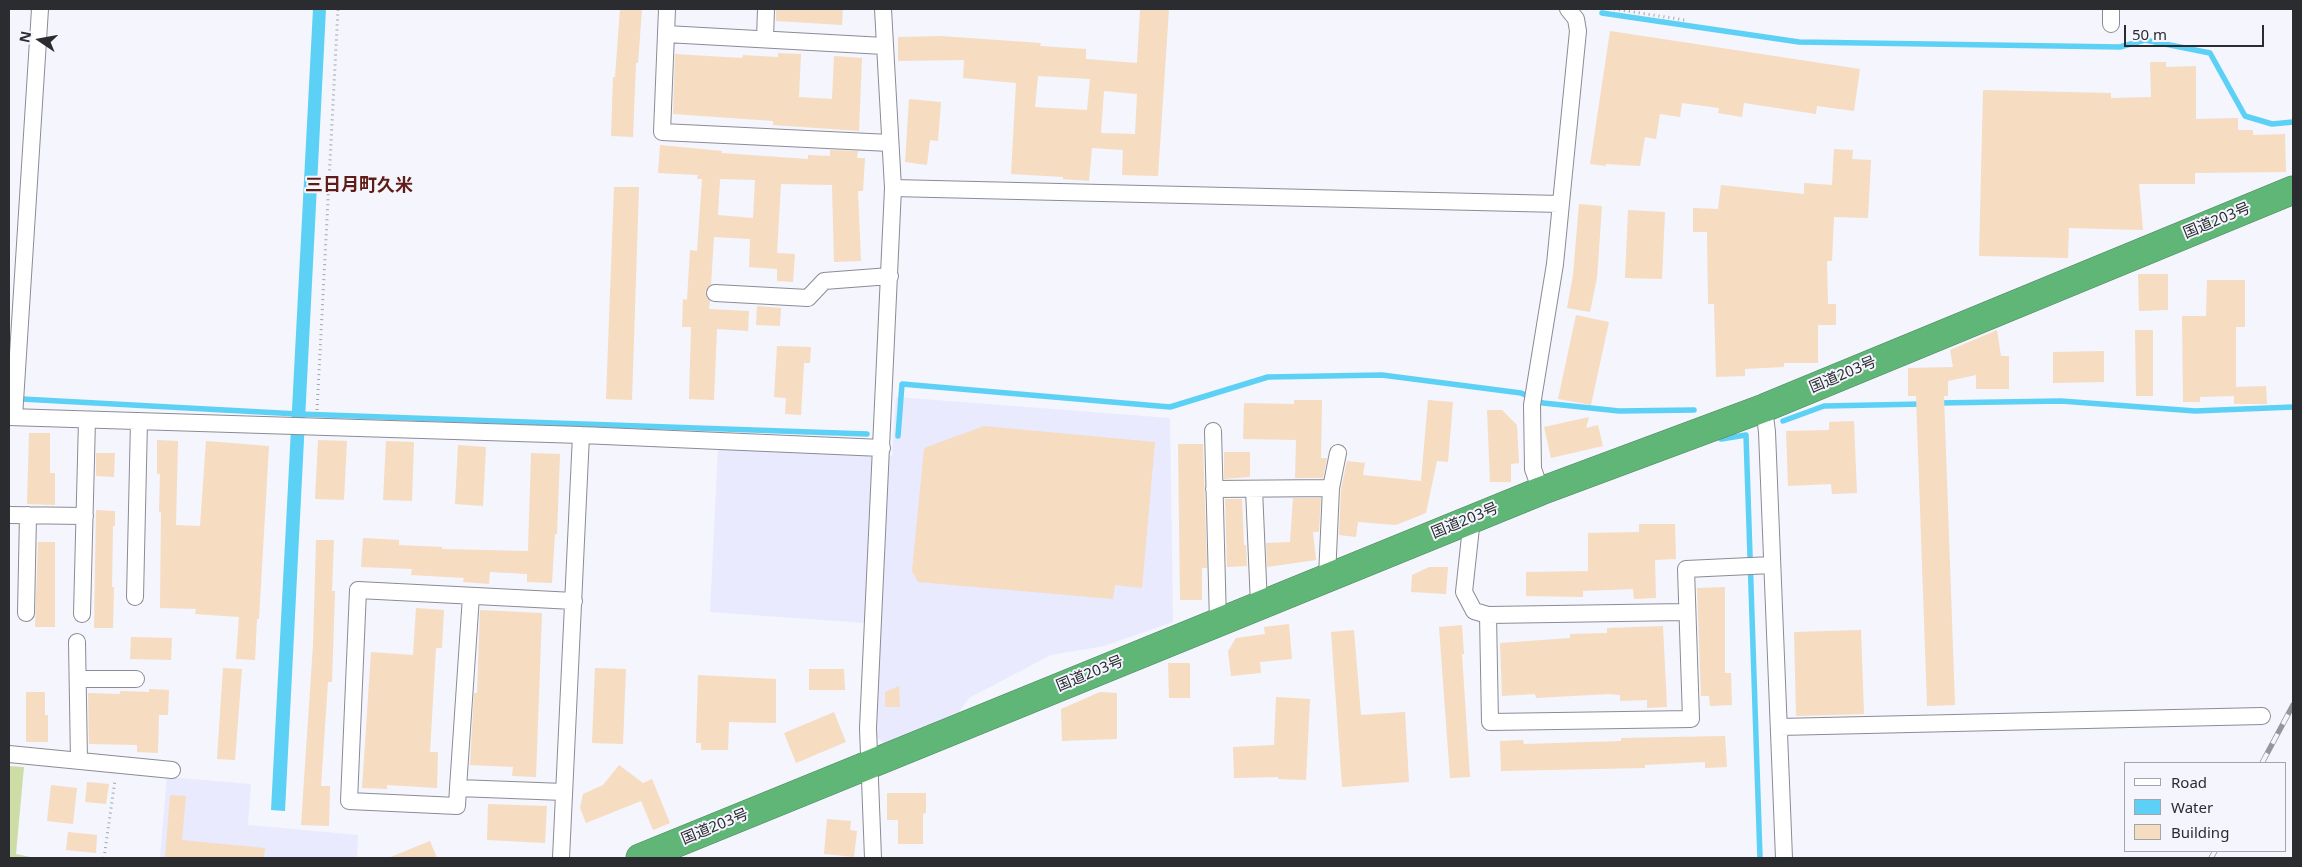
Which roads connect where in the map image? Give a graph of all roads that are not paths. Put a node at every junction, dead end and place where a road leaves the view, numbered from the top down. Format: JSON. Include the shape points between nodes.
{"nodes":[{"id":1,"x":40,"y":9,"type":"edge"},
{"id":2,"x":667,"y":9,"type":"edge"},
{"id":3,"x":766,"y":9,"type":"edge"},
{"id":4,"x":884,"y":9,"type":"edge"},
{"id":5,"x":1568,"y":9,"type":"edge"},
{"id":6,"x":666,"y":34,"type":"junction"},
{"id":7,"x":765,"y":39,"type":"junction"},
{"id":8,"x":884,"y":46,"type":"junction"},
{"id":9,"x":890,"y":143,"type":"junction"},
{"id":10,"x":893,"y":188,"type":"junction"},
{"id":11,"x":2293,"y":190,"type":"edge"},
{"id":12,"x":1560,"y":204,"type":"junction"},
{"id":13,"x":890,"y":276,"type":"junction"},
{"id":14,"x":715,"y":293,"type":"dead end"},
{"id":15,"x":1764,"y":408,"type":"junction"},
{"id":16,"x":11,"y":417,"type":"edge"},
{"id":17,"x":87,"y":420,"type":"junction"},
{"id":18,"x":139,"y":421,"type":"junction"},
{"id":19,"x":1213,"y":431,"type":"dead end"},
{"id":20,"x":581,"y":435,"type":"junction"},
{"id":21,"x":882,"y":448,"type":"junction"},
{"id":22,"x":1338,"y":453,"type":"dead end"},
{"id":23,"x":1331,"y":488,"type":"junction"},
{"id":24,"x":1214,"y":489,"type":"junction"},
{"id":25,"x":1254,"y":489,"type":"junction"},
{"id":26,"x":1541,"y":490,"type":"junction"},
{"id":27,"x":9,"y":515,"type":"edge"},
{"id":28,"x":28,"y":515,"type":"junction"},
{"id":29,"x":84,"y":516,"type":"junction"},
{"id":30,"x":1472,"y":518,"type":"junction"},
{"id":31,"x":1772,"y":565,"type":"junction"},
{"id":32,"x":1327,"y":578,"type":"junction"},
{"id":33,"x":471,"y":596,"type":"junction"},
{"id":34,"x":135,"y":598,"type":"dead end"},
{"id":35,"x":574,"y":601,"type":"junction"},
{"id":36,"x":1259,"y":605,"type":"junction"},
{"id":37,"x":1686,"y":612,"type":"junction"},
{"id":38,"x":26,"y":613,"type":"dead end"},
{"id":39,"x":82,"y":614,"type":"dead end"},
{"id":40,"x":1488,"y":615,"type":"junction"},
{"id":41,"x":1218,"y":622,"type":"junction"},
{"id":42,"x":77,"y":642,"type":"dead end"},
{"id":43,"x":78,"y":679,"type":"junction"},
{"id":44,"x":136,"y":679,"type":"dead end"},
{"id":45,"x":2262,"y":716,"type":"dead end"},
{"id":46,"x":1779,"y":727,"type":"junction"},
{"id":47,"x":9,"y":754,"type":"edge"},
{"id":48,"x":79,"y":761,"type":"junction"},
{"id":49,"x":870,"y":764,"type":"junction"},
{"id":50,"x":172,"y":770,"type":"dead end"},
{"id":51,"x":458,"y":788,"type":"junction"},
{"id":52,"x":564,"y":792,"type":"junction"},
{"id":53,"x":671,"y":852,"type":"edge"},
{"id":54,"x":562,"y":858,"type":"edge"},
{"id":55,"x":640,"y":858,"type":"edge"},
{"id":56,"x":873,"y":858,"type":"edge"},
{"id":57,"x":1784,"y":858,"type":"edge"}],
"edges":[{"from":1,"to":16,"type":"street"},
{"from":2,"to":6,"type":"street"},
{"from":3,"to":7,"type":"street"},
{"from":4,"to":8,"type":"street"},
{"from":5,"to":12,"type":"street","via":[[1576,19],[1578,31]]},
{"from":6,"to":7,"type":"street"},
{"from":6,"to":9,"type":"street","via":[[662,132]]},
{"from":7,"to":8,"type":"street"},
{"from":8,"to":9,"type":"street"},
{"from":9,"to":10,"type":"street"},
{"from":10,"to":12,"type":"street"},
{"from":10,"to":13,"type":"street"},
{"from":11,"to":15,"type":"highway","name":"国道203号"},
{"from":12,"to":26,"type":"street","via":[[1555,264],[1533,398],[1532,469]]},
{"from":13,"to":14,"type":"street","via":[[824,281],[808,298]]},
{"from":13,"to":21,"type":"street"},
{"from":15,"to":26,"type":"highway","name":"国道203号"},
{"from":15,"to":31,"type":"street","via":[[1768,432]]},
{"from":16,"to":17,"type":"street"},
{"from":17,"to":18,"type":"street"},
{"from":17,"to":29,"type":"street"},
{"from":18,"to":20,"type":"street"},
{"from":18,"to":34,"type":"street"},
{"from":19,"to":24,"type":"street"},
{"from":20,"to":21,"type":"street"},
{"from":20,"to":35,"type":"street"},
{"from":21,"to":49,"type":"street","via":[[868,728]]},
{"from":22,"to":23,"type":"street"},
{"from":23,"to":25,"type":"street"},
{"from":23,"to":32,"type":"street"},
{"from":24,"to":25,"type":"street"},
{"from":24,"to":41,"type":"street"},
{"from":25,"to":36,"type":"street"},
{"from":26,"to":30,"type":"highway","name":"国道203号"},
{"from":27,"to":28,"type":"street"},
{"from":28,"to":29,"type":"street"},
{"from":28,"to":38,"type":"street"},
{"from":29,"to":39,"type":"street"},
{"from":30,"to":32,"type":"highway","name":"国道203号"},
{"from":30,"to":40,"type":"street","via":[[1464,592],[1474,611]]},
{"from":31,"to":37,"type":"street","via":[[1686,569]]},
{"from":31,"to":46,"type":"street"},
{"from":32,"to":36,"type":"highway","name":"国道203号"},
{"from":33,"to":35,"type":"street"},
{"from":33,"to":51,"type":"street"},
{"from":33,"to":51,"type":"street","via":[[358,590],[349,802],[458,806]]},
{"from":35,"to":52,"type":"street"},
{"from":36,"to":41,"type":"highway","name":"国道203号"},
{"from":37,"to":40,"type":"street"},
{"from":37,"to":40,"type":"street","via":[[1691,719],[1547,722],[1490,722]]},
{"from":41,"to":49,"type":"highway","name":"国道203号"},
{"from":42,"to":43,"type":"street"},
{"from":43,"to":44,"type":"street"},
{"from":43,"to":48,"type":"street"},
{"from":45,"to":46,"type":"street"},
{"from":46,"to":57,"type":"street"},
{"from":47,"to":48,"type":"street"},
{"from":48,"to":50,"type":"street"},
{"from":49,"to":53,"type":"highway","name":"国道203号"},
{"from":49,"to":56,"type":"street"},
{"from":51,"to":52,"type":"street"},
{"from":52,"to":54,"type":"street"},
{"from":53,"to":55,"type":"highway","name":"国道203号"}]}
